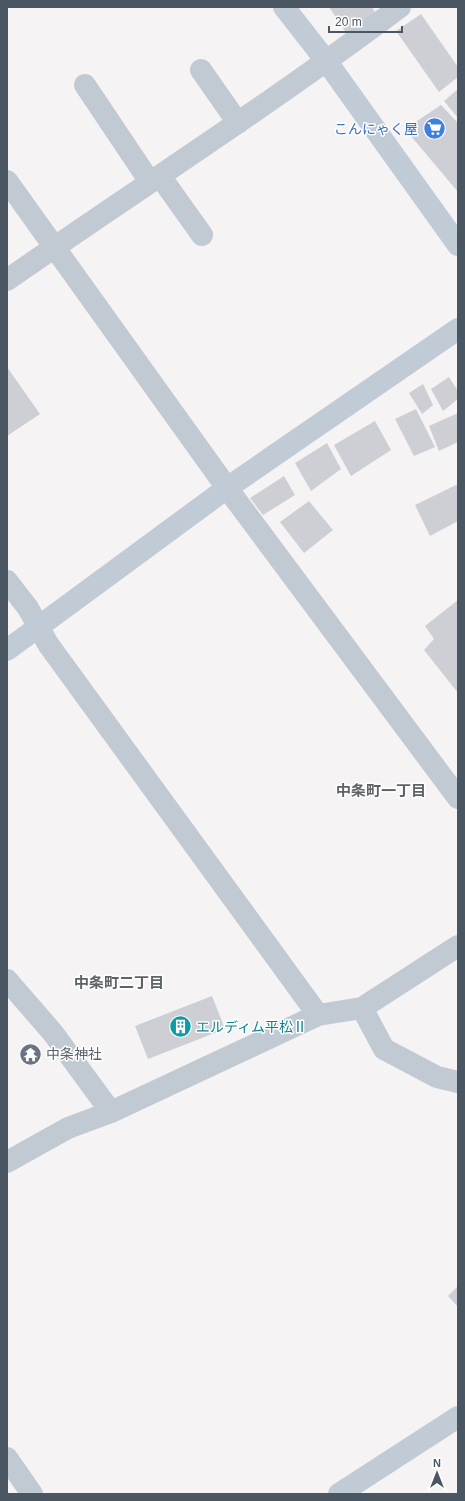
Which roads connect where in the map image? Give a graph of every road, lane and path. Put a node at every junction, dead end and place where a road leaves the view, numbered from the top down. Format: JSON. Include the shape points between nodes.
{"nodes":[{"id":1,"x":284,"y":7,"type":"edge"},
{"id":2,"x":400,"y":7,"type":"edge"},
{"id":3,"x":327,"y":62,"type":"junction"},
{"id":4,"x":201,"y":70,"type":"dead end"},
{"id":5,"x":85,"y":85,"type":"dead end"},
{"id":6,"x":238,"y":124,"type":"junction"},
{"id":7,"x":155,"y":179,"type":"junction"},
{"id":8,"x":7,"y":181,"type":"edge"},
{"id":9,"x":202,"y":236,"type":"dead end"},
{"id":10,"x":458,"y":245,"type":"edge"},
{"id":11,"x":55,"y":247,"type":"junction"},
{"id":12,"x":7,"y":280,"type":"edge"},
{"id":13,"x":458,"y":329,"type":"edge"},
{"id":14,"x":226,"y":488,"type":"junction"},
{"id":15,"x":7,"y":581,"type":"edge"},
{"id":16,"x":39,"y":627,"type":"junction"},
{"id":17,"x":7,"y":650,"type":"edge"},
{"id":18,"x":458,"y":798,"type":"edge"},
{"id":19,"x":458,"y":946,"type":"edge"},
{"id":20,"x":7,"y":980,"type":"edge"},
{"id":21,"x":362,"y":1008,"type":"junction"},
{"id":22,"x":318,"y":1015,"type":"junction"},
{"id":23,"x":458,"y":1082,"type":"edge"},
{"id":24,"x":111,"y":1112,"type":"junction"},
{"id":25,"x":7,"y":1162,"type":"edge"},
{"id":26,"x":458,"y":1417,"type":"edge"},
{"id":27,"x":7,"y":1458,"type":"edge"},
{"id":28,"x":32,"y":1494,"type":"edge"},
{"id":29,"x":340,"y":1494,"type":"edge"}],
"edges":[{"from":1,"to":3,"type":"street"},
{"from":2,"to":3,"type":"street"},
{"from":3,"to":6,"type":"street"},
{"from":3,"to":10,"type":"street"},
{"from":4,"to":6,"type":"street"},
{"from":5,"to":7,"type":"street"},
{"from":6,"to":7,"type":"street"},
{"from":7,"to":9,"type":"street"},
{"from":7,"to":11,"type":"street"},
{"from":8,"to":11,"type":"street"},
{"from":11,"to":12,"type":"street"},
{"from":11,"to":14,"type":"street"},
{"from":13,"to":14,"type":"street"},
{"from":14,"to":16,"type":"street"},
{"from":14,"to":18,"type":"street"},
{"from":15,"to":16,"type":"street"},
{"from":16,"to":17,"type":"street"},
{"from":16,"to":22,"type":"street","via":[[48,644]]},
{"from":19,"to":21,"type":"street"},
{"from":20,"to":24,"type":"street","via":[[54,1033]]},
{"from":21,"to":22,"type":"street"},
{"from":21,"to":23,"type":"street","via":[[384,1049],[438,1077]]},
{"from":22,"to":24,"type":"street"},
{"from":24,"to":25,"type":"street","via":[[68,1128]]},
{"from":26,"to":29,"type":"street"},
{"from":27,"to":28,"type":"street"}]}
